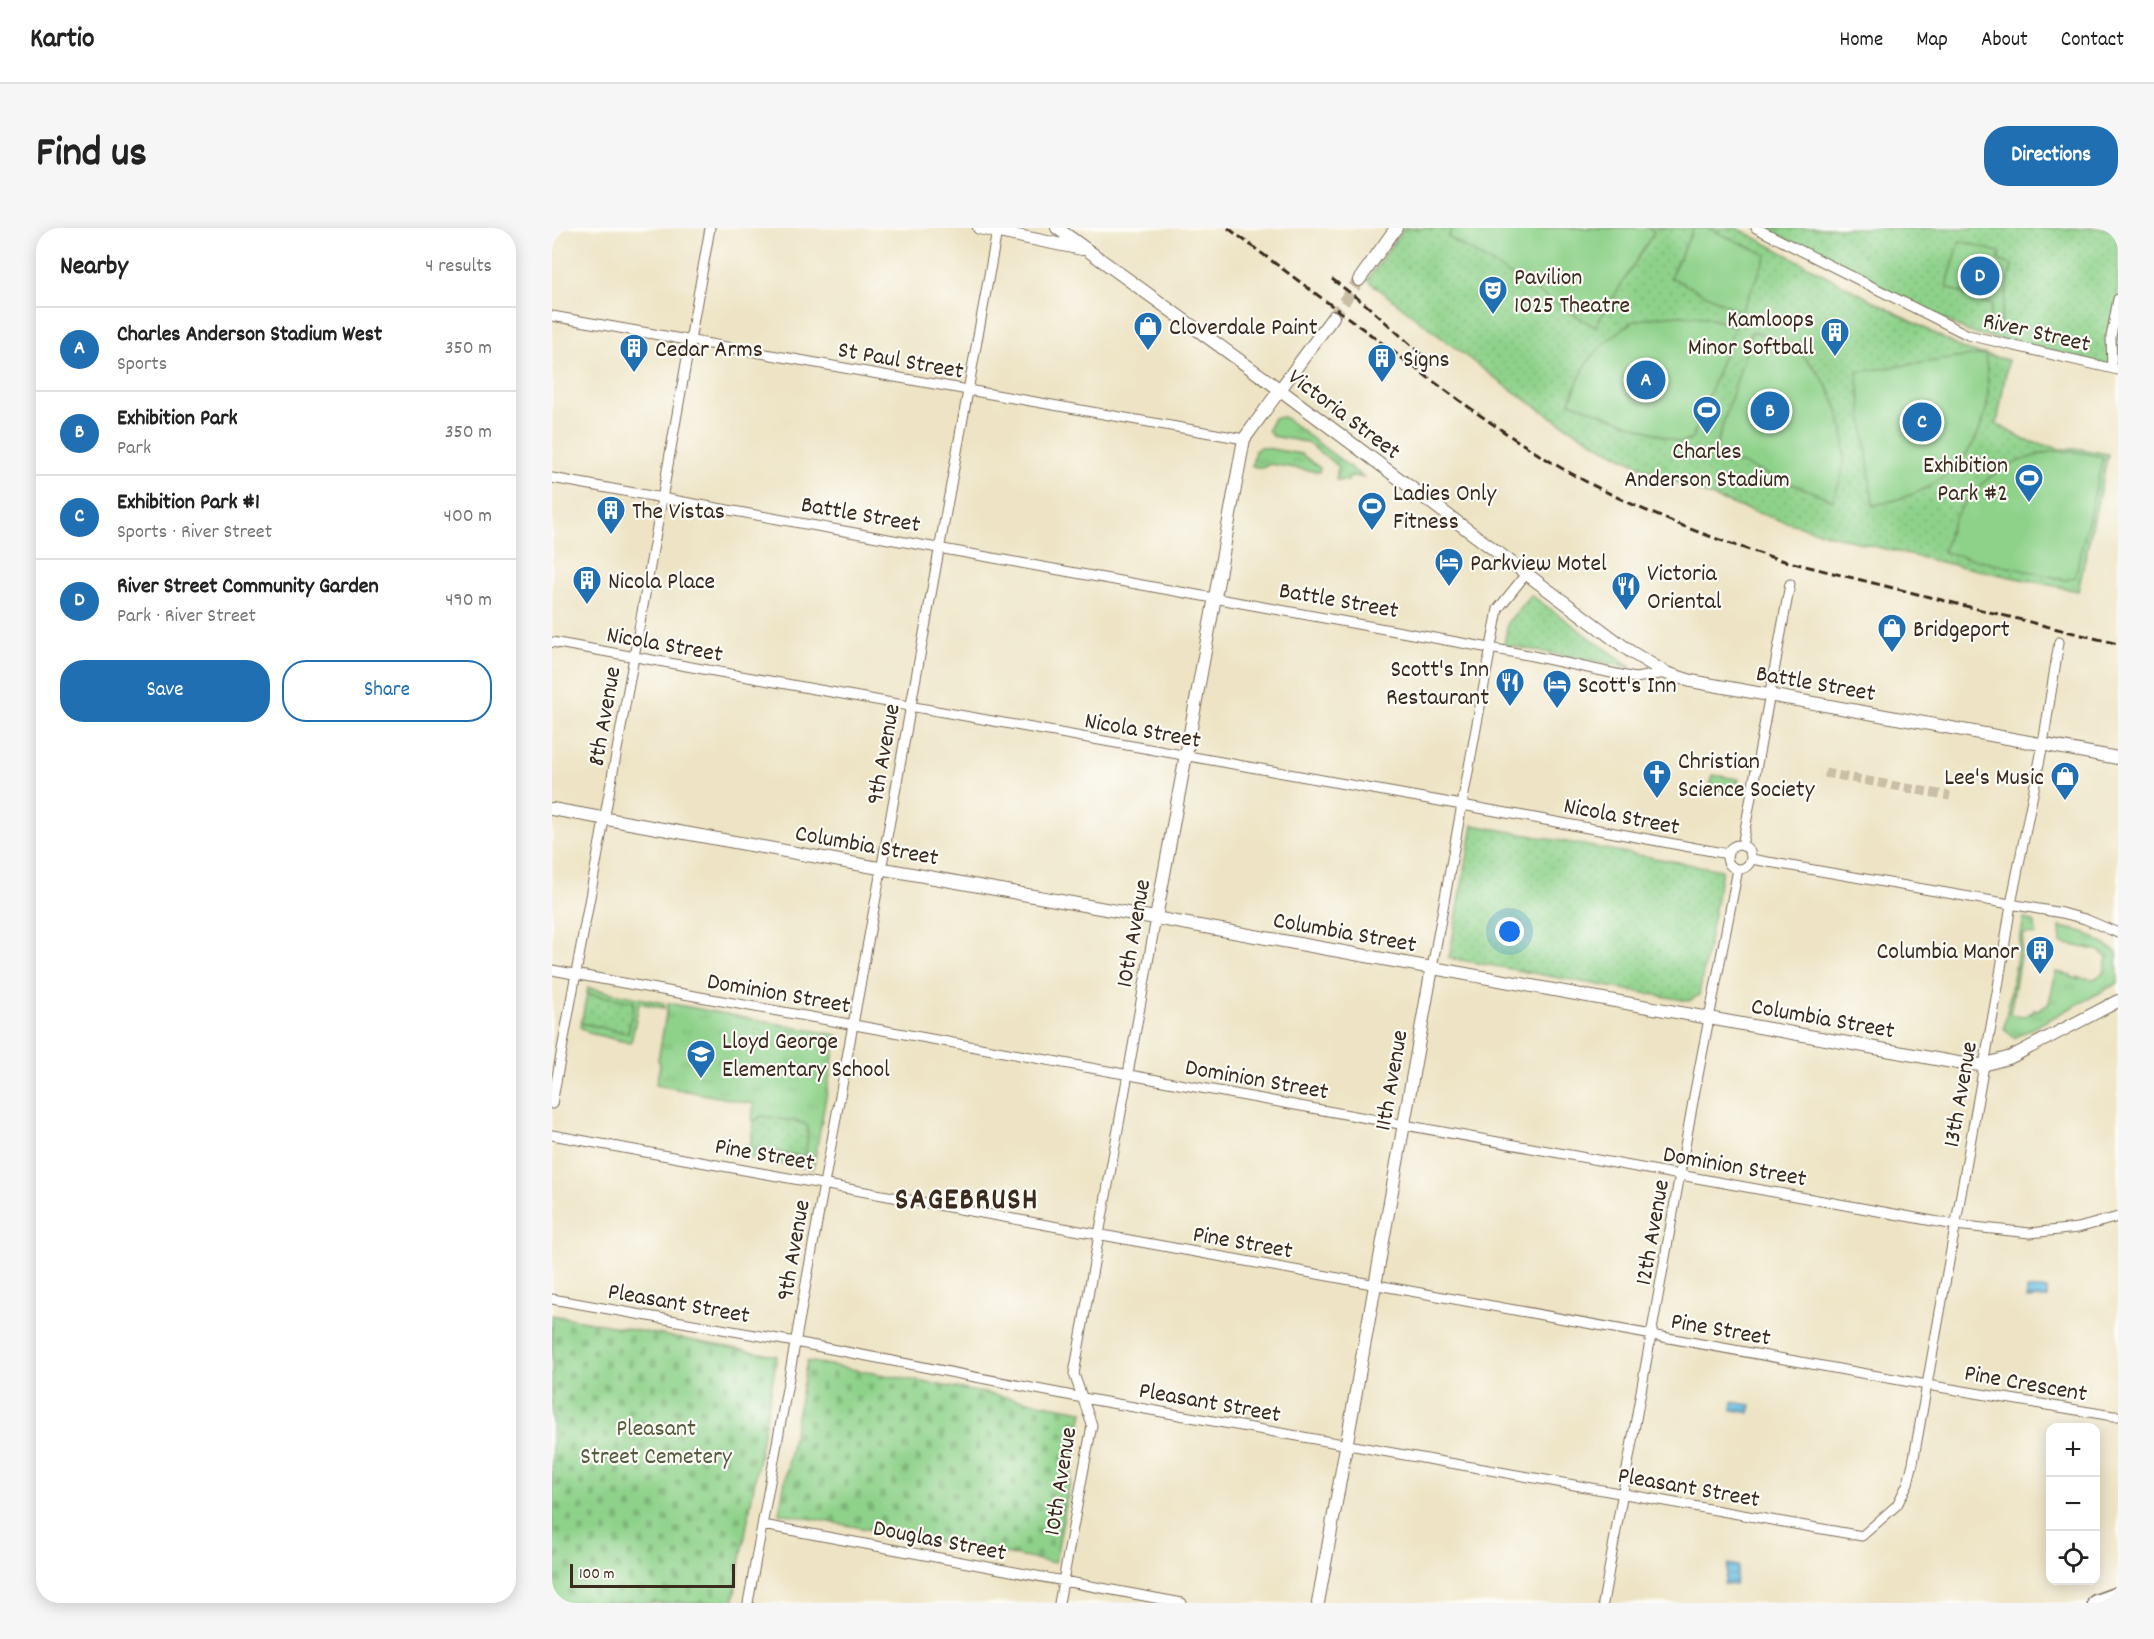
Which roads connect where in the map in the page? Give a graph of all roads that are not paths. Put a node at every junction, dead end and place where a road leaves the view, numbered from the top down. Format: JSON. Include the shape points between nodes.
{"nodes":[{"id":1,"x":710,"y":228,"type":"edge"},
{"id":2,"x":979,"y":228,"type":"edge"},
{"id":3,"x":1057,"y":228,"type":"edge"},
{"id":4,"x":1396,"y":228,"type":"edge"},
{"id":5,"x":1756,"y":228,"type":"edge"},
{"id":6,"x":997,"y":231,"type":"junction"},
{"id":7,"x":1086,"y":250,"type":"junction"},
{"id":8,"x":1359,"y":280,"type":"tunnel mouth"},
{"id":9,"x":2118,"y":299,"type":"edge"},
{"id":10,"x":552,"y":316,"type":"edge"},
{"id":11,"x":1333,"y":316,"type":"tunnel mouth"},
{"id":12,"x":690,"y":341,"type":"junction"},
{"id":13,"x":2115,"y":369,"type":"edge"},
{"id":14,"x":1279,"y":389,"type":"junction"},
{"id":15,"x":968,"y":391,"type":"junction"},
{"id":16,"x":1244,"y":439,"type":"junction"},
{"id":17,"x":552,"y":478,"type":"edge"},
{"id":18,"x":663,"y":498,"type":"junction"},
{"id":19,"x":939,"y":548,"type":"junction"},
{"id":20,"x":1526,"y":574,"type":"junction"},
{"id":21,"x":1790,"y":584,"type":"dead end"},
{"id":22,"x":1215,"y":598,"type":"junction"},
{"id":23,"x":552,"y":642,"type":"edge"},
{"id":24,"x":2059,"y":642,"type":"dead end"},
{"id":25,"x":1492,"y":648,"type":"junction"},
{"id":26,"x":634,"y":657,"type":"junction"},
{"id":27,"x":1666,"y":673,"type":"junction"},
{"id":28,"x":1770,"y":695,"type":"junction"},
{"id":29,"x":910,"y":706,"type":"junction"},
{"id":30,"x":2043,"y":744,"type":"junction"},
{"id":31,"x":1186,"y":756,"type":"junction"},
{"id":32,"x":2118,"y":758,"type":"edge"},
{"id":33,"x":1462,"y":805,"type":"junction"},
{"id":34,"x":552,"y":809,"type":"edge"},
{"id":35,"x":605,"y":818,"type":"junction"},
{"id":36,"x":1742,"y":846,"type":"junction"},
{"id":37,"x":1728,"y":854,"type":"junction"},
{"id":38,"x":1751,"y":859,"type":"junction"},
{"id":39,"x":881,"y":868,"type":"junction"},
{"id":40,"x":1738,"y":869,"type":"junction"},
{"id":41,"x":2011,"y":904,"type":"junction"},
{"id":42,"x":1156,"y":918,"type":"junction"},
{"id":43,"x":2118,"y":933,"type":"edge"},
{"id":44,"x":1432,"y":968,"type":"junction"},
{"id":45,"x":552,"y":970,"type":"edge"},
{"id":46,"x":576,"y":974,"type":"junction"},
{"id":47,"x":2118,"y":1000,"type":"edge"},
{"id":48,"x":1710,"y":1018,"type":"junction"},
{"id":49,"x":852,"y":1025,"type":"junction"},
{"id":50,"x":1983,"y":1065,"type":"junction"},
{"id":51,"x":1128,"y":1075,"type":"junction"},
{"id":52,"x":552,"y":1104,"type":"edge"},
{"id":53,"x":1403,"y":1124,"type":"junction"},
{"id":54,"x":552,"y":1135,"type":"edge"},
{"id":55,"x":1681,"y":1175,"type":"junction"},
{"id":56,"x":824,"y":1184,"type":"junction"},
{"id":57,"x":2118,"y":1217,"type":"edge"},
{"id":58,"x":1955,"y":1225,"type":"junction"},
{"id":59,"x":1099,"y":1234,"type":"junction"},
{"id":60,"x":1375,"y":1285,"type":"junction"},
{"id":61,"x":552,"y":1299,"type":"edge"},
{"id":62,"x":1652,"y":1335,"type":"junction"},
{"id":63,"x":795,"y":1342,"type":"junction"},
{"id":64,"x":1927,"y":1385,"type":"junction"},
{"id":65,"x":1083,"y":1398,"type":"junction"},
{"id":66,"x":2118,"y":1416,"type":"edge"},
{"id":67,"x":1346,"y":1444,"type":"junction"},
{"id":68,"x":1623,"y":1494,"type":"junction"},
{"id":69,"x":763,"y":1525,"type":"junction"},
{"id":70,"x":1863,"y":1536,"type":"joint"},
{"id":71,"x":1063,"y":1582,"type":"junction"},
{"id":72,"x":2117,"y":1595,"type":"edge"},
{"id":73,"x":748,"y":1603,"type":"edge"},
{"id":74,"x":1059,"y":1603,"type":"edge"},
{"id":75,"x":1182,"y":1603,"type":"edge"},
{"id":76,"x":1317,"y":1603,"type":"edge"},
{"id":77,"x":1603,"y":1603,"type":"edge"},
{"id":78,"x":2096,"y":1603,"type":"edge"}],
"edges":[{"from":1,"to":12,"type":"street","name":"8th Avenue"},
{"from":2,"to":6,"type":"main road"},
{"from":3,"to":7,"type":"main road","name":"Victoria Street"},
{"from":4,"to":8,"type":"main road"},
{"from":5,"to":13,"type":"street","name":"River Street","via":[[1968,335]]},
{"from":6,"to":7,"type":"main road"},
{"from":6,"to":15,"type":"street","name":"9th Avenue"},
{"from":7,"to":14,"type":"main road","name":"Victoria Street"},
{"from":9,"to":13,"type":"street","via":[[2111,337]]},
{"from":10,"to":12,"type":"street","name":"St Paul Street"},
{"from":11,"to":14,"type":"main road","name":"10th Avenue"},
{"from":12,"to":15,"type":"street","name":"St Paul Street"},
{"from":12,"to":18,"type":"street","name":"8th Avenue"},
{"from":14,"to":16,"type":"main road","name":"10th Avenue"},
{"from":14,"to":20,"type":"main road","name":"Victoria Street"},
{"from":15,"to":16,"type":"street","name":"St Paul Street"},
{"from":15,"to":19,"type":"street","name":"9th Avenue"},
{"from":16,"to":22,"type":"main road","name":"10th Avenue"},
{"from":17,"to":18,"type":"street","name":"Battle Street"},
{"from":18,"to":19,"type":"street","name":"Battle Street"},
{"from":18,"to":26,"type":"street","name":"8th Avenue"},
{"from":19,"to":22,"type":"street","name":"Battle Street"},
{"from":19,"to":29,"type":"street","name":"9th Avenue"},
{"from":20,"to":25,"type":"street","name":"11th Avenue","via":[[1498,609]]},
{"from":20,"to":27,"type":"main road","name":"Victoria Street","via":[[1631,652]]},
{"from":21,"to":28,"type":"street"},
{"from":22,"to":25,"type":"street","name":"Battle Street"},
{"from":22,"to":31,"type":"main road","name":"10th Avenue"},
{"from":23,"to":26,"type":"street","name":"Nicola Street"},
{"from":24,"to":30,"type":"street","name":"13th Avenue"},
{"from":25,"to":27,"type":"street","name":"Battle Street","via":[[1635,678]]},
{"from":25,"to":33,"type":"street","name":"11th Avenue"},
{"from":26,"to":29,"type":"street","name":"Nicola Street"},
{"from":26,"to":35,"type":"street","name":"8th Avenue"},
{"from":27,"to":28,"type":"main road","name":"Battle Street"},
{"from":28,"to":30,"type":"main road","name":"Battle Street"},
{"from":28,"to":36,"type":"street"},
{"from":29,"to":31,"type":"street","name":"Nicola Street"},
{"from":29,"to":39,"type":"street","name":"9th Avenue"},
{"from":30,"to":32,"type":"main road","name":"Battle Street"},
{"from":30,"to":41,"type":"street","name":"13th Avenue"},
{"from":31,"to":33,"type":"street","name":"Nicola Street"},
{"from":31,"to":42,"type":"main road","name":"10th Avenue"},
{"from":33,"to":37,"type":"street","name":"Nicola Street"},
{"from":33,"to":44,"type":"street","name":"11th Avenue"},
{"from":34,"to":35,"type":"main road","name":"Columbia Street"},
{"from":35,"to":39,"type":"main road","name":"Columbia Street"},
{"from":35,"to":46,"type":"street","name":"8th Avenue"},
{"from":36,"to":37,"type":"street","via":[[1733,847]]},
{"from":36,"to":38,"type":"street","via":[[1750,852]]},
{"from":37,"to":40,"type":"street","via":[[1730,864]]},
{"from":38,"to":40,"type":"street","via":[[1747,866]]},
{"from":38,"to":41,"type":"street"},
{"from":39,"to":42,"type":"main road","name":"Columbia Street"},
{"from":39,"to":49,"type":"street","name":"9th Avenue"},
{"from":40,"to":48,"type":"street","name":"12th Avenue"},
{"from":41,"to":43,"type":"street","via":[[2085,919]]},
{"from":41,"to":50,"type":"street","name":"13th Avenue"},
{"from":42,"to":44,"type":"main road","name":"Columbia Street"},
{"from":42,"to":51,"type":"street","name":"10th Avenue"},
{"from":44,"to":48,"type":"main road","name":"Columbia Street"},
{"from":44,"to":53,"type":"main road","name":"11th Avenue"},
{"from":45,"to":46,"type":"street","name":"Dominion Street"},
{"from":46,"to":49,"type":"street","name":"Dominion Street"},
{"from":46,"to":52,"type":"street","name":"8th Avenue"},
{"from":47,"to":50,"type":"main road","name":"Columbia Street","via":[[2011,1057]]},
{"from":48,"to":50,"type":"main road","name":"Columbia Street"},
{"from":48,"to":55,"type":"street","name":"12th Avenue"},
{"from":49,"to":51,"type":"street","name":"Dominion Street"},
{"from":49,"to":56,"type":"street","name":"9th Avenue"},
{"from":50,"to":58,"type":"street","name":"13th Avenue"},
{"from":51,"to":53,"type":"street","name":"Dominion Street"},
{"from":51,"to":59,"type":"street","name":"10th Avenue"},
{"from":53,"to":55,"type":"street","name":"Dominion Street"},
{"from":53,"to":60,"type":"main road","name":"11th Avenue"},
{"from":54,"to":56,"type":"street","name":"Pine Street"},
{"from":55,"to":58,"type":"street","name":"Dominion Street"},
{"from":55,"to":62,"type":"street","name":"12th Avenue"},
{"from":56,"to":59,"type":"street","name":"Pine Street"},
{"from":56,"to":63,"type":"street","name":"9th Avenue"},
{"from":57,"to":58,"type":"street","name":"Dominion Street","via":[[2078,1228],[2030,1233]]},
{"from":58,"to":64,"type":"street","name":"13th Avenue"},
{"from":59,"to":60,"type":"street","name":"Pine Street"},
{"from":59,"to":65,"type":"street","name":"10th Avenue","via":[[1074,1374]]},
{"from":60,"to":62,"type":"street","name":"Pine Street"},
{"from":60,"to":67,"type":"main road","name":"11th Avenue"},
{"from":61,"to":63,"type":"street","name":"Pleasant Street"},
{"from":62,"to":64,"type":"street","name":"Pine Street"},
{"from":62,"to":68,"type":"street","name":"12th Avenue"},
{"from":63,"to":65,"type":"street","name":"Pleasant Street"},
{"from":63,"to":69,"type":"street","name":"9th Avenue"},
{"from":64,"to":66,"type":"street","name":"Pine Crescent"},
{"from":64,"to":70,"type":"street","name":"13th Avenue","via":[[1908,1483],[1898,1505]]},
{"from":65,"to":67,"type":"street","name":"Pleasant Street"},
{"from":65,"to":71,"type":"street","name":"10th Avenue","via":[[1092,1425]]},
{"from":67,"to":68,"type":"street","name":"Pleasant Street"},
{"from":67,"to":76,"type":"main road","name":"11th Avenue"},
{"from":68,"to":70,"type":"street","name":"Pleasant Street"},
{"from":68,"to":77,"type":"street","name":"12th Avenue"},
{"from":69,"to":71,"type":"street","name":"Douglas Street"},
{"from":69,"to":73,"type":"street","name":"9th Avenue"},
{"from":71,"to":74,"type":"street","name":"10th Avenue"},
{"from":71,"to":75,"type":"street","name":"Douglas Street"},
{"from":72,"to":78,"type":"highway"}]}
